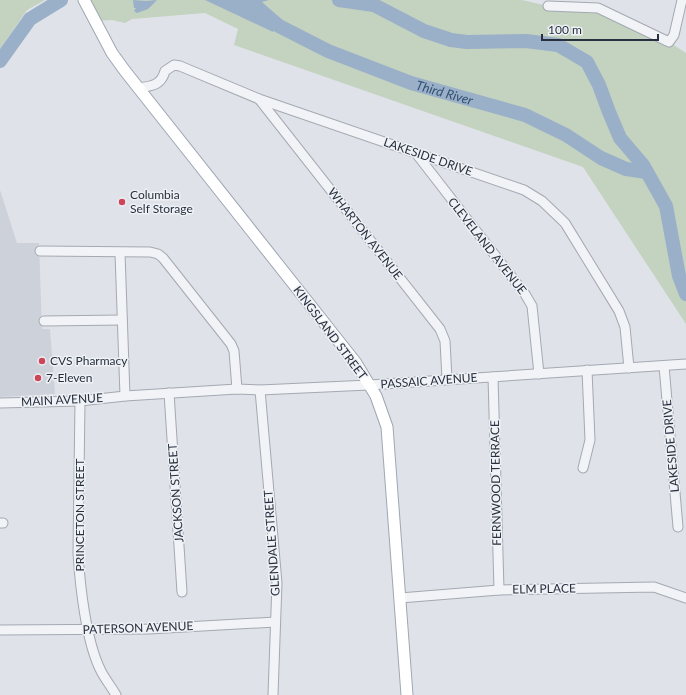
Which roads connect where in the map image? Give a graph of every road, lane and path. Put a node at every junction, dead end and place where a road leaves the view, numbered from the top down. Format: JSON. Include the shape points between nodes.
{"nodes":[{"id":1,"x":84,"y":0,"type":"edge"},
{"id":2,"x":682,"y":0,"type":"edge"},
{"id":3,"x":599,"y":4,"type":"edge"},
{"id":4,"x":548,"y":6,"type":"dead end"},
{"id":5,"x":138,"y":88,"type":"junction"},
{"id":6,"x":259,"y":98,"type":"junction"},
{"id":7,"x":414,"y":152,"type":"junction"},
{"id":8,"x":40,"y":251,"type":"dead end"},
{"id":9,"x":120,"y":253,"type":"junction"},
{"id":10,"x":122,"y":320,"type":"junction"},
{"id":11,"x":44,"y":321,"type":"dead end"},
{"id":12,"x":686,"y":364,"type":"edge"},
{"id":13,"x":664,"y":366,"type":"junction"},
{"id":14,"x":629,"y":368,"type":"junction"},
{"id":15,"x":587,"y":370,"type":"junction"},
{"id":16,"x":538,"y":374,"type":"junction"},
{"id":17,"x":493,"y":377,"type":"junction"},
{"id":18,"x":447,"y":380,"type":"junction"},
{"id":19,"x":369,"y":385,"type":"junction"},
{"id":20,"x":237,"y":389,"type":"junction"},
{"id":21,"x":260,"y":390,"type":"junction"},
{"id":22,"x":169,"y":394,"type":"junction"},
{"id":23,"x":125,"y":396,"type":"junction"},
{"id":24,"x":80,"y":401,"type":"junction"},
{"id":25,"x":0,"y":403,"type":"edge"},
{"id":26,"x":583,"y":468,"type":"dead end"},
{"id":27,"x":678,"y":527,"type":"dead end"},
{"id":28,"x":499,"y":590,"type":"junction"},
{"id":29,"x":182,"y":592,"type":"dead end"},
{"id":30,"x":400,"y":598,"type":"junction"},
{"id":31,"x":686,"y":598,"type":"edge"},
{"id":32,"x":275,"y":622,"type":"junction"},
{"id":33,"x":0,"y":630,"type":"edge"},
{"id":34,"x":89,"y":630,"type":"junction"},
{"id":35,"x":116,"y":695,"type":"edge"},
{"id":36,"x":273,"y":695,"type":"edge"},
{"id":37,"x":407,"y":695,"type":"edge"}],
"edges":[{"from":1,"to":5,"type":"main road","name":"KINGSLAND STREET","via":[[112,53]]},
{"from":2,"to":3,"type":"street","via":[[674,35],[669,42]]},
{"from":3,"to":4,"type":"street"},
{"from":5,"to":6,"type":"street","name":"LAKESIDE DRIVE","via":[[157,84],[165,71],[174,65]]},
{"from":5,"to":19,"type":"main road","name":"KINGSLAND STREET","via":[[356,363]]},
{"from":6,"to":7,"type":"street","name":"LAKESIDE DRIVE"},
{"from":6,"to":18,"type":"street","name":"WHARTON AVENUE","via":[[440,329],[445,341]]},
{"from":7,"to":14,"type":"street","name":"LAKESIDE DRIVE","via":[[524,190],[542,200],[555,212],[619,311],[625,327]]},
{"from":7,"to":16,"type":"street","name":"CLEVELAND AVENUE","via":[[532,306]]},
{"from":8,"to":9,"type":"street"},
{"from":9,"to":10,"type":"street"},
{"from":9,"to":20,"type":"street","via":[[150,252],[163,258],[231,344],[234,351]]},
{"from":10,"to":11,"type":"street"},
{"from":10,"to":23,"type":"street"},
{"from":12,"to":13,"type":"street","name":"PASSAIC AVENUE"},
{"from":13,"to":14,"type":"street","name":"PASSAIC AVENUE"},
{"from":13,"to":27,"type":"street","name":"LAKESIDE DRIVE"},
{"from":14,"to":15,"type":"street","name":"PASSAIC AVENUE"},
{"from":15,"to":16,"type":"street","name":"PASSAIC AVENUE"},
{"from":15,"to":26,"type":"street","via":[[590,440]]},
{"from":16,"to":17,"type":"street","name":"PASSAIC AVENUE"},
{"from":17,"to":18,"type":"street","name":"PASSAIC AVENUE"},
{"from":17,"to":28,"type":"street","name":"FERNWOOD TERRACE"},
{"from":18,"to":19,"type":"street","name":"PASSAIC AVENUE"},
{"from":19,"to":21,"type":"street","name":"PASSAIC AVENUE"},
{"from":19,"to":30,"type":"main road","name":"KINGSLAND STREET","via":[[376,396],[387,427]]},
{"from":20,"to":21,"type":"street","name":"PASSAIC AVENUE"},
{"from":20,"to":22,"type":"street","name":"PASSAIC AVENUE"},
{"from":21,"to":32,"type":"street","name":"GLENDALE STREET","via":[[277,583]]},
{"from":22,"to":23,"type":"street","name":"PASSAIC AVENUE"},
{"from":22,"to":29,"type":"street","name":"JACKSON STREET"},
{"from":23,"to":24,"type":"street","name":"MAIN AVENUE"},
{"from":24,"to":25,"type":"street","name":"MAIN AVENUE"},
{"from":24,"to":34,"type":"street","name":"PRINCETON STREET","via":[[78,554]]},
{"from":28,"to":30,"type":"street","name":"ELM PLACE"},
{"from":28,"to":31,"type":"street","name":"ELM PLACE","via":[[654,587]]},
{"from":30,"to":37,"type":"main road","name":"KINGSLAND STREET"},
{"from":32,"to":34,"type":"street","name":"PATERSON AVENUE"},
{"from":32,"to":36,"type":"street","name":"GLENDALE STREET"},
{"from":33,"to":34,"type":"street","name":"PATERSON AVENUE"},
{"from":34,"to":35,"type":"street","name":"PRINCETON STREET","via":[[100,669]]}]}
